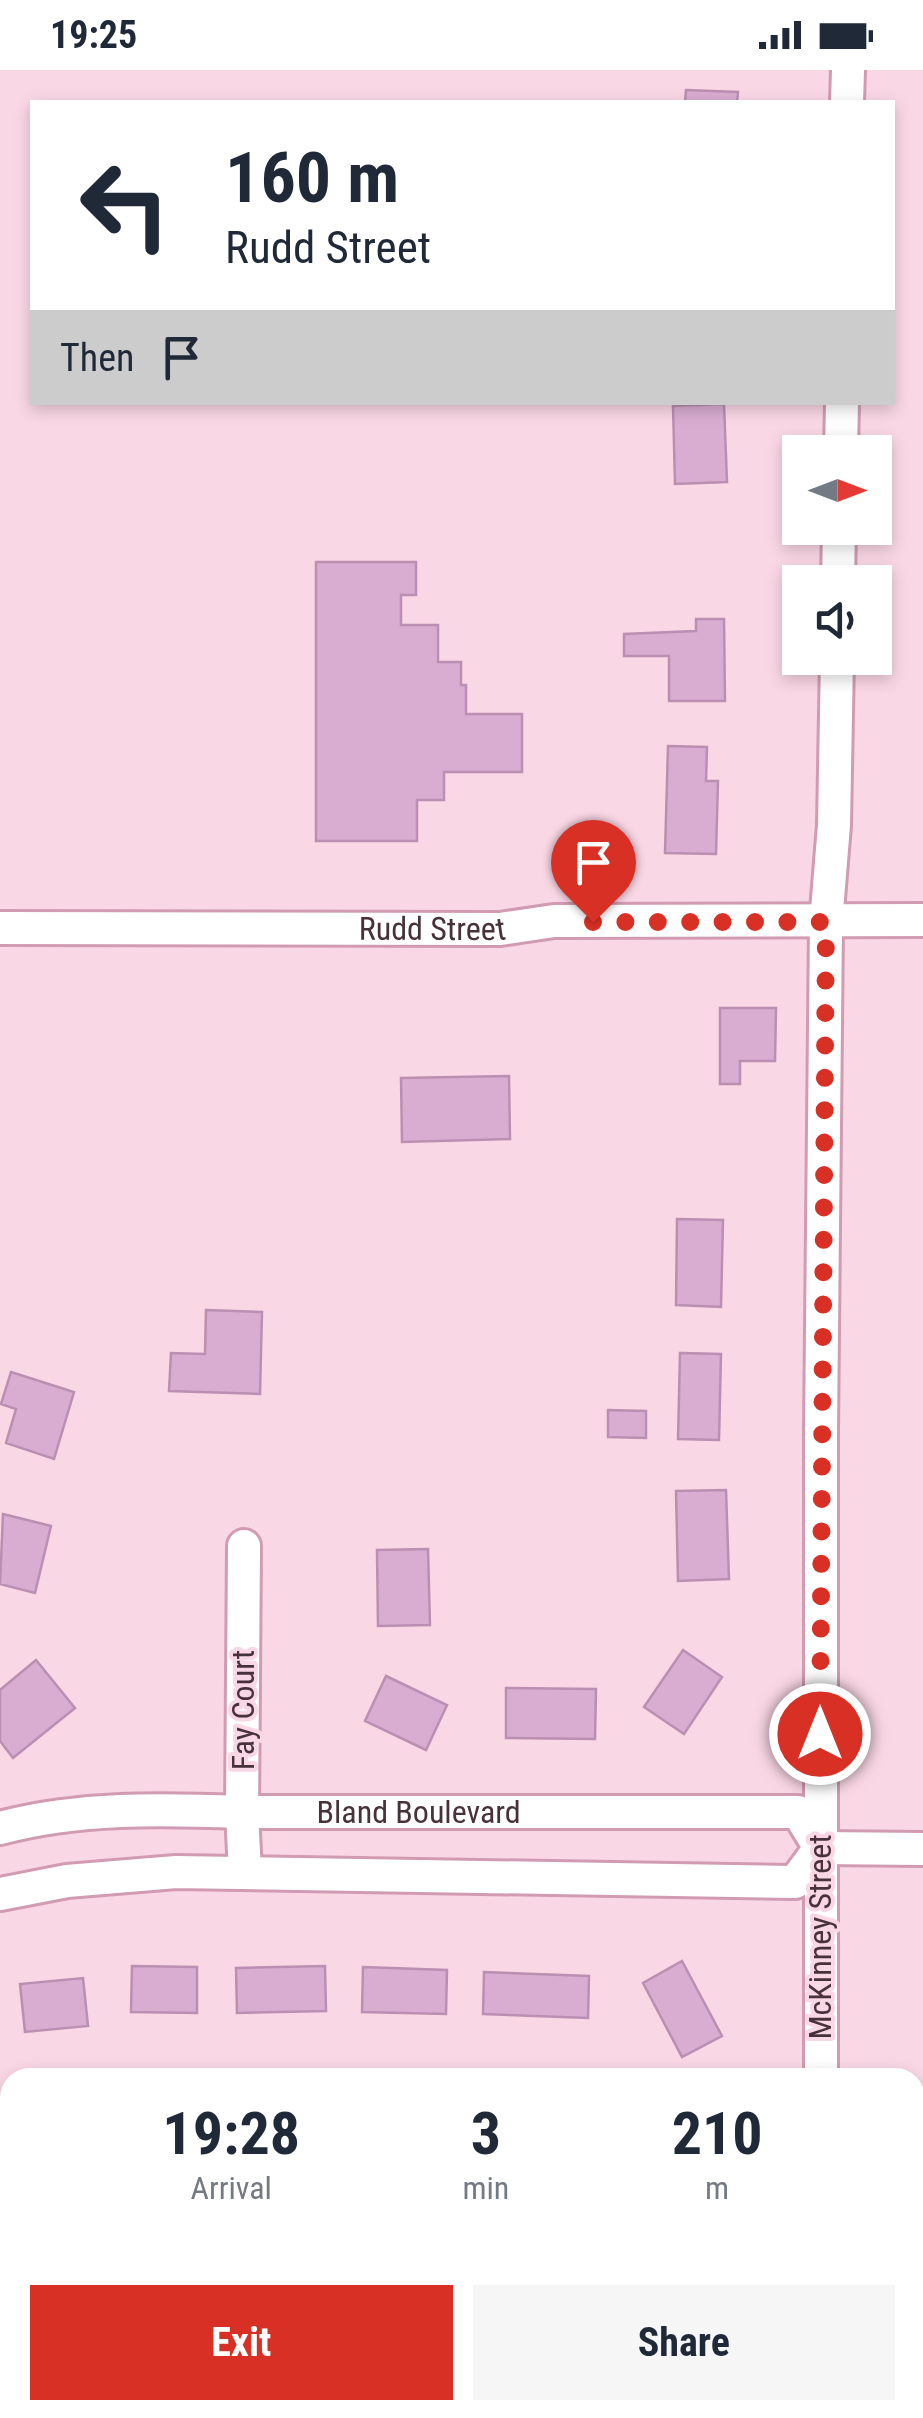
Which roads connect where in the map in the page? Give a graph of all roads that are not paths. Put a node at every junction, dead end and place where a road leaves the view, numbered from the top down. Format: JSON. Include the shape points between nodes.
{"nodes":[{"id":1,"x":848,"y":70,"type":"edge"},
{"id":2,"x":847,"y":100,"type":"edge"},
{"id":3,"x":842,"y":405,"type":"edge"},
{"id":4,"x":841,"y":435,"type":"edge"},
{"id":5,"x":837,"y":675,"type":"edge"},
{"id":6,"x":923,"y":920,"type":"edge"},
{"id":7,"x":826,"y":922,"type":"junction"},
{"id":8,"x":0,"y":928,"type":"edge"},
{"id":9,"x":244,"y":1546,"type":"dead end"},
{"id":10,"x":242,"y":1812,"type":"junction"},
{"id":11,"x":0,"y":1828,"type":"edge"},
{"id":12,"x":820,"y":1848,"type":"junction"},
{"id":13,"x":923,"y":1849,"type":"edge"},
{"id":14,"x":245,"y":1873,"type":"junction"},
{"id":15,"x":0,"y":1894,"type":"edge"},
{"id":16,"x":821,"y":2068,"type":"edge"}],
"edges":[{"from":1,"to":2,"type":"street"},
{"from":3,"to":4,"type":"street"},
{"from":5,"to":7,"type":"street","name":"McKinney Street"},
{"from":6,"to":7,"type":"street","name":"Rudd Street"},
{"from":7,"to":8,"type":"street","name":"Rudd Street"},
{"from":7,"to":12,"type":"street","name":"McKinney Street"},
{"from":9,"to":10,"type":"street","name":"Fay Court"},
{"from":10,"to":11,"type":"street","name":"Bland Boulevard","via":[[137,1810]]},
{"from":10,"to":12,"type":"street","name":"Bland Boulevard","via":[[798,1812]]},
{"from":10,"to":14,"type":"street","name":"Fay Court"},
{"from":12,"to":13,"type":"street"},
{"from":12,"to":14,"type":"street","name":"Bland Boulevard","via":[[795,1882]]},
{"from":12,"to":16,"type":"street","name":"McKinney Street"},
{"from":14,"to":15,"type":"street","name":"Bland Boulevard","via":[[128,1874]]}]}
